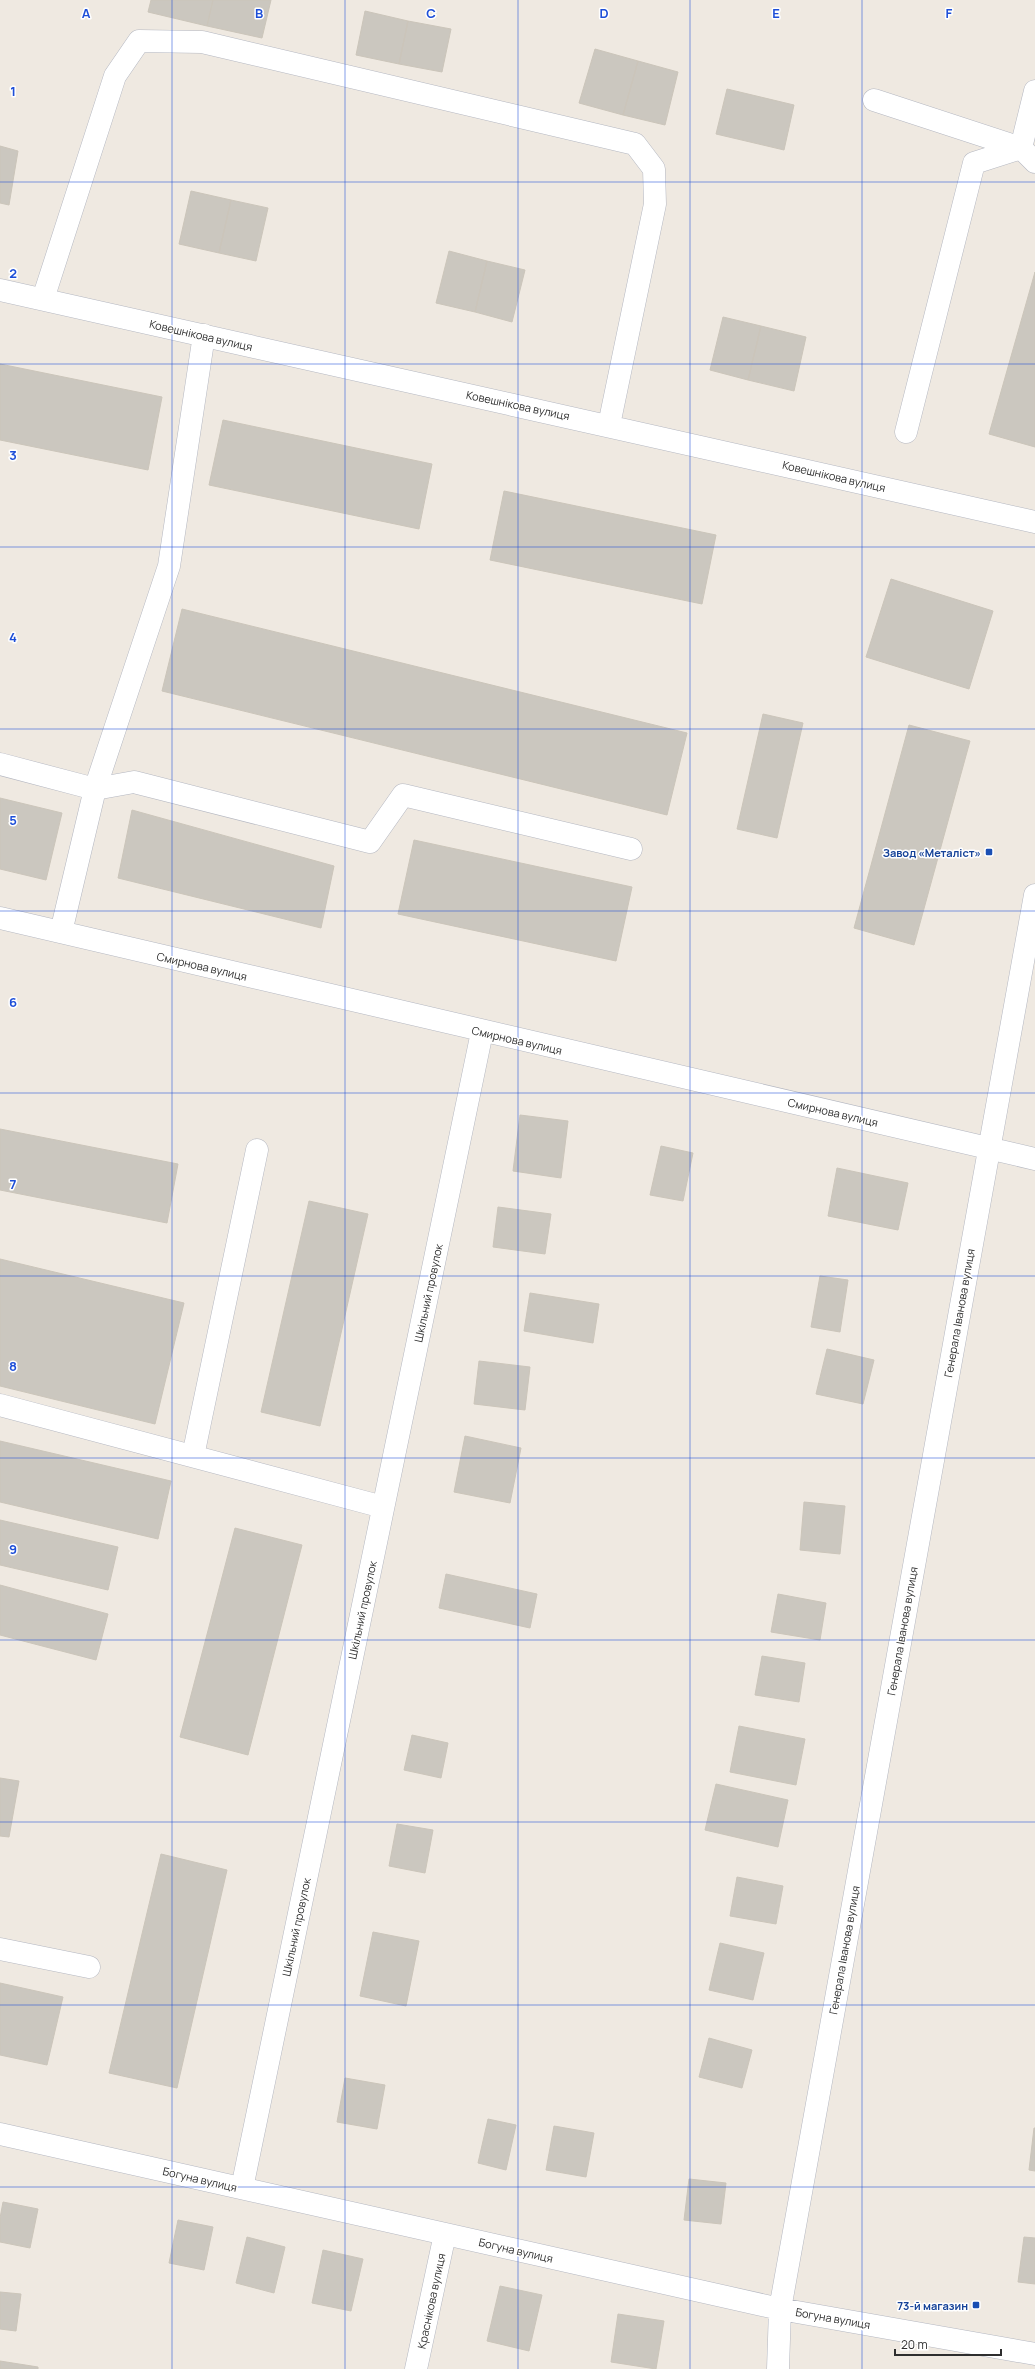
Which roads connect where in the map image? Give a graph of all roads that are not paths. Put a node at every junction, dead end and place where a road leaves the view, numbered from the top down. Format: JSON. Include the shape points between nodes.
{"nodes":[{"id":1,"x":1035,"y":91,"type":"edge"},
{"id":2,"x":874,"y":100,"type":"dead end"},
{"id":3,"x":1028,"y":155,"type":"edge"},
{"id":4,"x":0,"y":290,"type":"edge"},
{"id":5,"x":43,"y":299,"type":"junction"},
{"id":6,"x":204,"y":335,"type":"junction"},
{"id":7,"x":609,"y":425,"type":"junction"},
{"id":8,"x":906,"y":432,"type":"dead end"},
{"id":9,"x":1035,"y":522,"type":"edge"},
{"id":10,"x":0,"y":764,"type":"edge"},
{"id":11,"x":95,"y":789,"type":"junction"},
{"id":12,"x":631,"y":849,"type":"dead end"},
{"id":13,"x":1035,"y":895,"type":"edge"},
{"id":14,"x":0,"y":918,"type":"edge"},
{"id":15,"x":61,"y":932,"type":"junction"},
{"id":16,"x":482,"y":1032,"type":"junction"},
{"id":17,"x":989,"y":1148,"type":"junction"},
{"id":18,"x":257,"y":1150,"type":"dead end"},
{"id":19,"x":1035,"y":1159,"type":"edge"},
{"id":20,"x":0,"y":1405,"type":"edge"},
{"id":21,"x":193,"y":1456,"type":"junction"},
{"id":22,"x":383,"y":1507,"type":"junction"},
{"id":23,"x":0,"y":1948,"type":"edge"},
{"id":24,"x":89,"y":1968,"type":"dead end"},
{"id":25,"x":0,"y":2134,"type":"edge"},
{"id":26,"x":242,"y":2188,"type":"junction"},
{"id":27,"x":445,"y":2234,"type":"junction"},
{"id":28,"x":780,"y":2309,"type":"junction"},
{"id":29,"x":1035,"y":2354,"type":"edge"},
{"id":30,"x":416,"y":2369,"type":"edge"},
{"id":31,"x":778,"y":2369,"type":"edge"}],
"edges":[{"from":1,"to":3,"type":"street"},
{"from":2,"to":3,"type":"street"},
{"from":3,"to":8,"type":"street","via":[[974,163]]},
{"from":4,"to":5,"type":"street","name":"Ковешнікова вулиця"},
{"from":5,"to":6,"type":"street","name":"Ковешнікова вулиця"},
{"from":5,"to":7,"type":"street","via":[[115,76],[139,41],[202,42],[635,144],[654,169],[655,204]]},
{"from":6,"to":7,"type":"street","name":"Ковешнікова вулиця"},
{"from":6,"to":11,"type":"street","via":[[169,566]]},
{"from":7,"to":9,"type":"street","name":"Ковешнікова вулиця"},
{"from":10,"to":11,"type":"street"},
{"from":11,"to":12,"type":"street","via":[[134,782],[370,842],[403,795]]},
{"from":11,"to":15,"type":"street"},
{"from":13,"to":17,"type":"street","name":"Генерала Іванова вулиця"},
{"from":14,"to":15,"type":"street","name":"Смирнова вулиця"},
{"from":15,"to":16,"type":"street","name":"Смирнова вулиця"},
{"from":16,"to":17,"type":"street","name":"Смирнова вулиця"},
{"from":16,"to":22,"type":"street","name":"Шкільний провулок"},
{"from":17,"to":19,"type":"street","name":"Смирнова вулиця"},
{"from":17,"to":28,"type":"street","name":"Генерала Іванова вулиця"},
{"from":18,"to":21,"type":"street"},
{"from":20,"to":21,"type":"street"},
{"from":21,"to":22,"type":"street"},
{"from":22,"to":26,"type":"street","name":"Шкільний провулок"},
{"from":23,"to":24,"type":"street"},
{"from":25,"to":26,"type":"street","name":"Богуна вулиця"},
{"from":26,"to":27,"type":"street","name":"Богуна вулиця"},
{"from":27,"to":28,"type":"street","name":"Богуна вулиця"},
{"from":27,"to":30,"type":"street","name":"Краснікова вулиця"},
{"from":28,"to":29,"type":"street","name":"Богуна вулиця"},
{"from":28,"to":31,"type":"street","name":"Генерала Іванова вулиця"}]}
